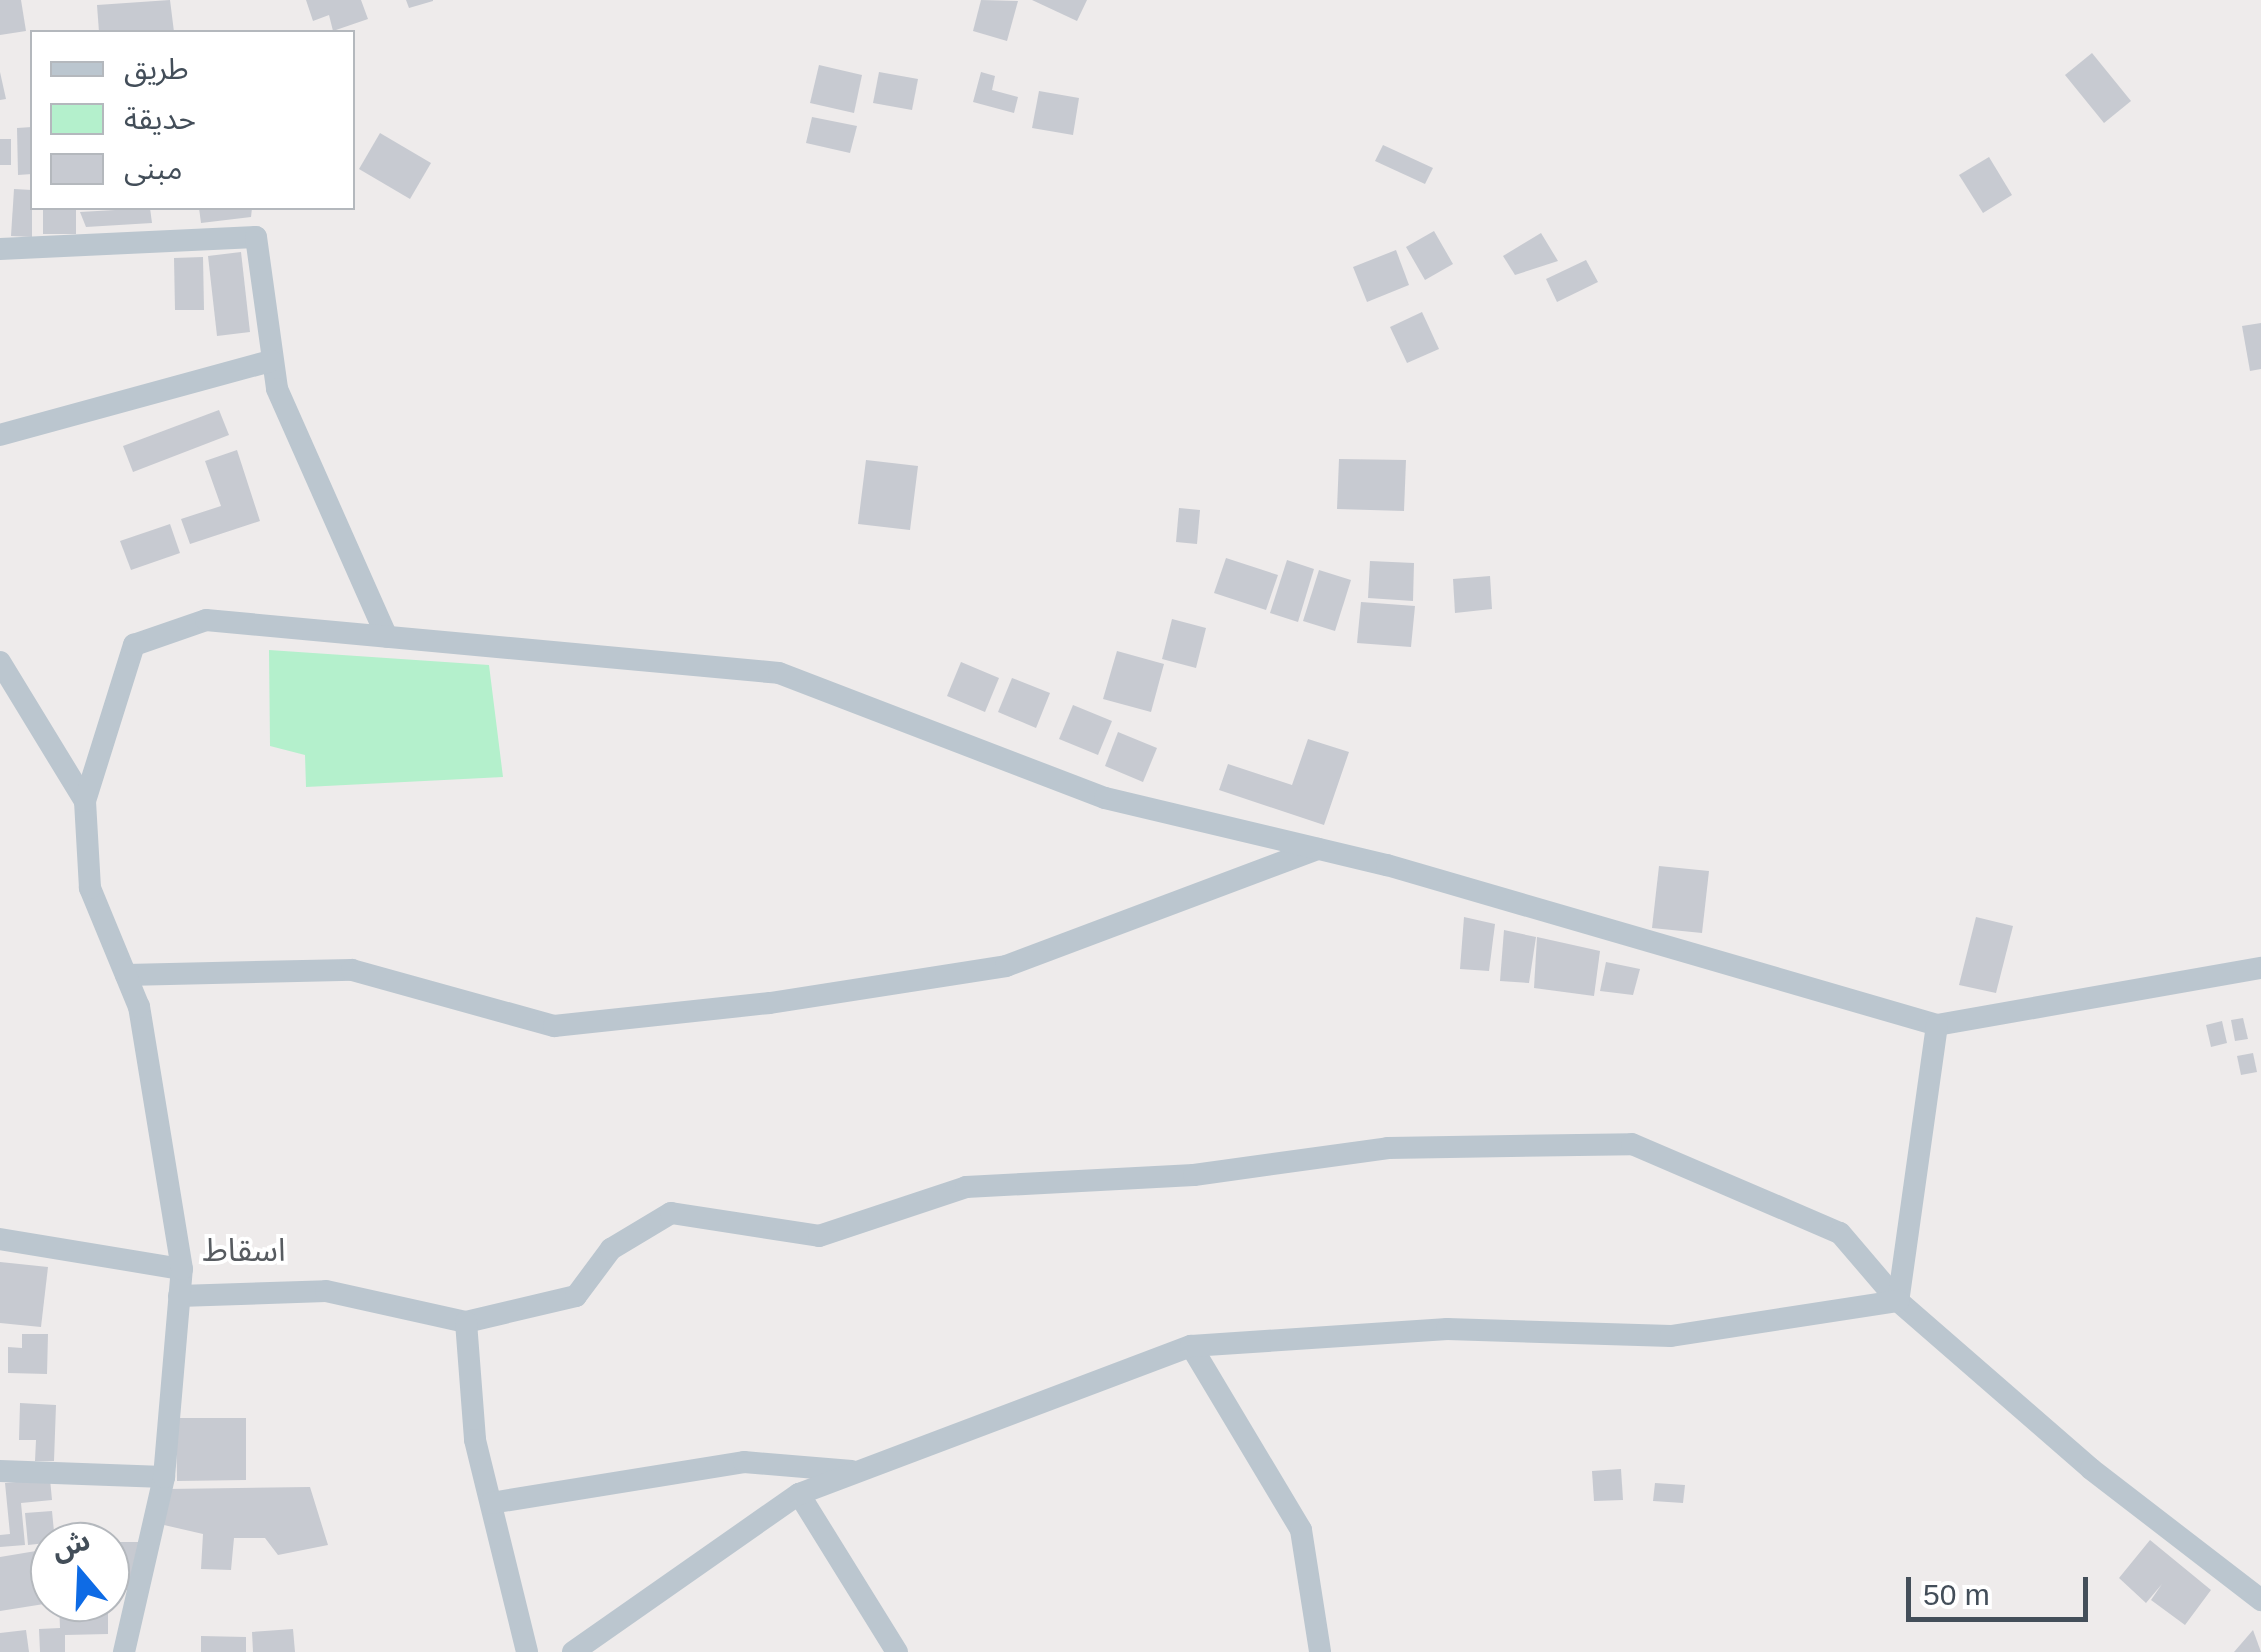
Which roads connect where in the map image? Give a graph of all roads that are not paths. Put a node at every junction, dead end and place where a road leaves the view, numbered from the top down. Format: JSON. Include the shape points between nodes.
{"nodes":[{"id":1,"x":0,"y":249,"type":"edge"},
{"id":2,"x":270,"y":361,"type":"junction"},
{"id":3,"x":0,"y":435,"type":"edge"},
{"id":4,"x":387,"y":637,"type":"junction"},
{"id":5,"x":0,"y":662,"type":"edge"},
{"id":6,"x":85,"y":801,"type":"junction"},
{"id":7,"x":1318,"y":849,"type":"junction"},
{"id":8,"x":2261,"y":968,"type":"edge"},
{"id":9,"x":126,"y":975,"type":"junction"},
{"id":10,"x":1936,"y":1025,"type":"junction"},
{"id":11,"x":0,"y":1239,"type":"edge"},
{"id":12,"x":182,"y":1269,"type":"junction"},
{"id":13,"x":180,"y":1296,"type":"junction"},
{"id":14,"x":1898,"y":1300,"type":"junction"},
{"id":15,"x":466,"y":1322,"type":"junction"},
{"id":16,"x":1191,"y":1346,"type":"junction"},
{"id":17,"x":0,"y":1471,"type":"edge"},
{"id":18,"x":861,"y":1471,"type":"junction"},
{"id":19,"x":164,"y":1476,"type":"junction"},
{"id":20,"x":799,"y":1494,"type":"junction"},
{"id":21,"x":491,"y":1504,"type":"junction"},
{"id":22,"x":2261,"y":1600,"type":"edge"},
{"id":23,"x":124,"y":1652,"type":"edge"},
{"id":24,"x":527,"y":1652,"type":"edge"},
{"id":25,"x":573,"y":1652,"type":"edge"},
{"id":26,"x":898,"y":1652,"type":"edge"},
{"id":27,"x":1320,"y":1652,"type":"edge"}],
"edges":[{"from":1,"to":2,"type":"street","via":[[256,238]]},
{"from":2,"to":3,"type":"street"},
{"from":2,"to":4,"type":"street"},
{"from":4,"to":6,"type":"street","via":[[206,620],[134,645]]},
{"from":4,"to":7,"type":"street","via":[[779,673],[1105,798]]},
{"from":5,"to":6,"type":"street"},
{"from":6,"to":9,"type":"street","via":[[90,888]]},
{"from":7,"to":9,"type":"street","via":[[1006,966],[652,1016],[554,1026],[352,970]]},
{"from":7,"to":10,"type":"street"},
{"from":8,"to":10,"type":"street"},
{"from":9,"to":12,"type":"street","via":[[171,1174]]},
{"from":10,"to":14,"type":"street"},
{"from":11,"to":12,"type":"street"},
{"from":12,"to":13,"type":"street"},
{"from":13,"to":15,"type":"street","via":[[326,1291]]},
{"from":13,"to":19,"type":"street"},
{"from":14,"to":15,"type":"street","via":[[1840,1233],[1632,1144],[1388,1148],[1194,1175],[966,1187],[819,1236],[671,1213],[611,1249],[576,1296]]},
{"from":14,"to":16,"type":"street","via":[[1671,1336],[1447,1329]]},
{"from":14,"to":22,"type":"street","via":[[2091,1469]]},
{"from":15,"to":21,"type":"street"},
{"from":16,"to":18,"type":"street"},
{"from":16,"to":27,"type":"street","via":[[1301,1530]]},
{"from":17,"to":19,"type":"street"},
{"from":18,"to":20,"type":"street"},
{"from":18,"to":21,"type":"street","via":[[744,1462]]},
{"from":19,"to":23,"type":"street"},
{"from":20,"to":25,"type":"street"},
{"from":20,"to":26,"type":"street"},
{"from":21,"to":24,"type":"street"}]}
